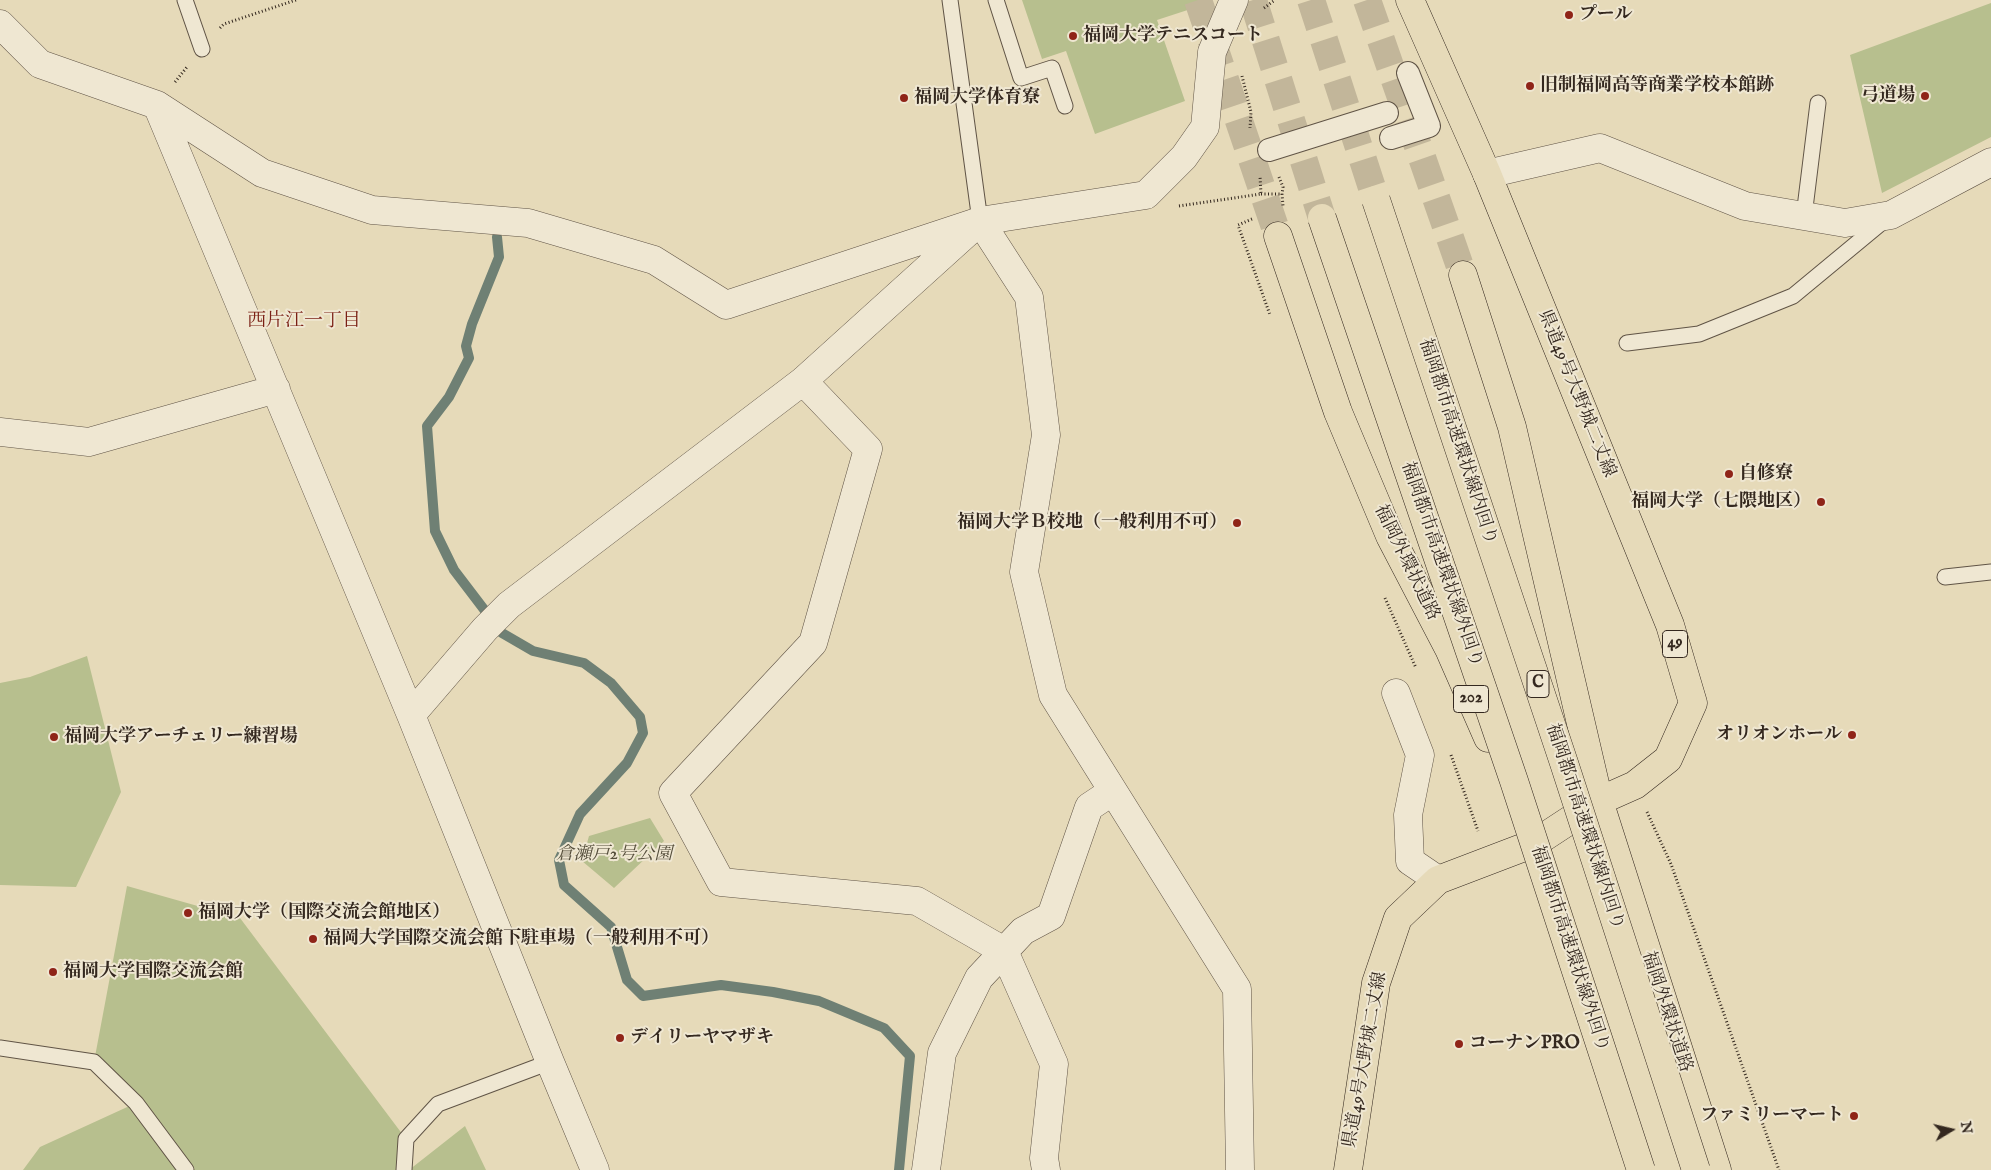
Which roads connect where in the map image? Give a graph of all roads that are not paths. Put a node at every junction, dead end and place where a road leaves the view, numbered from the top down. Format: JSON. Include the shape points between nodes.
{"nodes":[{"id":1,"x":185,"y":0,"type":"edge"},
{"id":2,"x":950,"y":0,"type":"edge"},
{"id":3,"x":996,"y":0,"type":"edge"},
{"id":4,"x":1234,"y":0,"type":"edge"},
{"id":5,"x":1410,"y":0,"type":"edge"},
{"id":6,"x":0,"y":24,"type":"edge"},
{"id":7,"x":202,"y":49,"type":"road end"},
{"id":8,"x":1408,"y":73,"type":"dead end"},
{"id":9,"x":1818,"y":103,"type":"dead end"},
{"id":10,"x":157,"y":105,"type":"junction"},
{"id":11,"x":1065,"y":106,"type":"dead end"},
{"id":12,"x":1387,"y":113,"type":"dead end"},
{"id":13,"x":1391,"y":138,"type":"dead end"},
{"id":14,"x":1269,"y":150,"type":"dead end"},
{"id":15,"x":1991,"y":162,"type":"edge"},
{"id":16,"x":1487,"y":174,"type":"junction"},
{"id":17,"x":1376,"y":200,"type":"tunnel mouth"},
{"id":18,"x":1891,"y":215,"type":"junction"},
{"id":19,"x":1804,"y":216,"type":"junction"},
{"id":20,"x":1322,"y":218,"type":"tunnel mouth"},
{"id":21,"x":980,"y":222,"type":"junction"},
{"id":22,"x":1278,"y":236,"type":"tunnel mouth"},
{"id":23,"x":1463,"y":274,"type":"tunnel mouth"},
{"id":24,"x":1627,"y":343,"type":"dead end"},
{"id":25,"x":803,"y":381,"type":"junction"},
{"id":26,"x":276,"y":389,"type":"junction"},
{"id":27,"x":0,"y":432,"type":"edge"},
{"id":28,"x":1991,"y":572,"type":"edge"},
{"id":29,"x":1945,"y":577,"type":"dead end"},
{"id":30,"x":1396,"y":693,"type":"dead end"},
{"id":31,"x":411,"y":715,"type":"junction"},
{"id":32,"x":1113,"y":791,"type":"junction"},
{"id":33,"x":1599,"y":801,"type":"junction"},
{"id":34,"x":1535,"y":843,"type":"junction"},
{"id":35,"x":1438,"y":880,"type":"junction"},
{"id":36,"x":1004,"y":951,"type":"junction"},
{"id":37,"x":0,"y":1048,"type":"edge"},
{"id":38,"x":550,"y":1062,"type":"junction"},
{"id":39,"x":186,"y":1170,"type":"edge"},
{"id":40,"x":404,"y":1170,"type":"edge"},
{"id":41,"x":595,"y":1170,"type":"edge"},
{"id":42,"x":926,"y":1170,"type":"edge"},
{"id":43,"x":1046,"y":1170,"type":"edge"},
{"id":44,"x":1240,"y":1170,"type":"edge"},
{"id":45,"x":1348,"y":1170,"type":"edge"},
{"id":46,"x":1642,"y":1170,"type":"edge"},
{"id":47,"x":1696,"y":1170,"type":"edge"},
{"id":48,"x":1717,"y":1170,"type":"edge"}],
"edges":[{"from":1,"to":7,"type":"lane"},
{"from":2,"to":21,"type":"lane"},
{"from":3,"to":11,"type":"lane","via":[[1021,78],[1052,68]]},
{"from":4,"to":21,"type":"street","via":[[1212,52],[1205,127],[1184,157],[1146,195]]},
{"from":5,"to":16,"type":"main road","name":"県道49号大野城二丈線","number":"49"},
{"from":6,"to":10,"type":"street","via":[[40,64]]},
{"from":8,"to":13,"type":"street","via":[[1430,126]]},
{"from":9,"to":19,"type":"lane"},
{"from":10,"to":21,"type":"street","via":[[262,173],[372,210],[537,226],[654,260],[726,305]]},
{"from":10,"to":26,"type":"street"},
{"from":12,"to":14,"type":"street"},
{"from":15,"to":18,"type":"street"},
{"from":16,"to":19,"type":"street","via":[[1600,148],[1745,206]]},
{"from":16,"to":33,"type":"main road","name":"県道49号大野城二丈線","number":"49","via":[[1670,625],[1693,703],[1668,758],[1635,784]]},
{"from":17,"to":47,"type":"main road","name":"福岡都市高速環状線内回り","number":"C","bridge":true},
{"from":18,"to":19,"type":"street","via":[[1845,223]]},
{"from":18,"to":24,"type":"lane","via":[[1793,296],[1699,334]]},
{"from":20,"to":46,"type":"main road","name":"福岡都市高速環状線外回り","bridge":true,"via":[[1514,781]]},
{"from":21,"to":25,"type":"street"},
{"from":21,"to":32,"type":"street","via":[[1029,297],[1046,435],[1024,572],[1026,582],[1053,695]]},
{"from":22,"to":34,"type":"main road","name":"福岡外環状道路","number":"202","via":[[1338,412],[1390,536],[1449,649]]},
{"from":23,"to":33,"type":"main road","name":"福岡外環状道路","via":[[1512,427]]},
{"from":25,"to":31,"type":"street","via":[[509,606]]},
{"from":25,"to":36,"type":"street","via":[[868,449],[812,643],[673,793],[721,882],[917,901]]},
{"from":26,"to":27,"type":"street","via":[[89,442]]},
{"from":26,"to":31,"type":"street"},
{"from":28,"to":29,"type":"lane"},
{"from":30,"to":35,"type":"street","via":[[1420,756],[1408,814],[1410,861]]},
{"from":31,"to":38,"type":"street"},
{"from":32,"to":36,"type":"street","via":[[1089,807],[1051,916],[1023,931]]},
{"from":32,"to":44,"type":"street","via":[[1237,989]]},
{"from":33,"to":34,"type":"main road","name":"県道49号大野城二丈線","number":"49"},
{"from":33,"to":48,"type":"main road","name":"福岡外環状道路"},
{"from":34,"to":35,"type":"main road","name":"県道49号大野城二丈線","number":"49"},
{"from":34,"to":46,"type":"main road","name":"福岡外環状道路","number":"202"},
{"from":35,"to":45,"type":"main road","name":"県道49号大野城二丈線","number":"49","via":[[1398,918],[1376,983]]},
{"from":36,"to":42,"type":"street","via":[[978,978],[942,1053]]},
{"from":36,"to":43,"type":"street","via":[[1054,1064],[1044,1158]]},
{"from":37,"to":39,"type":"lane","via":[[94,1062],[136,1103]]},
{"from":38,"to":40,"type":"lane","via":[[438,1104],[406,1139]]},
{"from":38,"to":41,"type":"street"}]}
